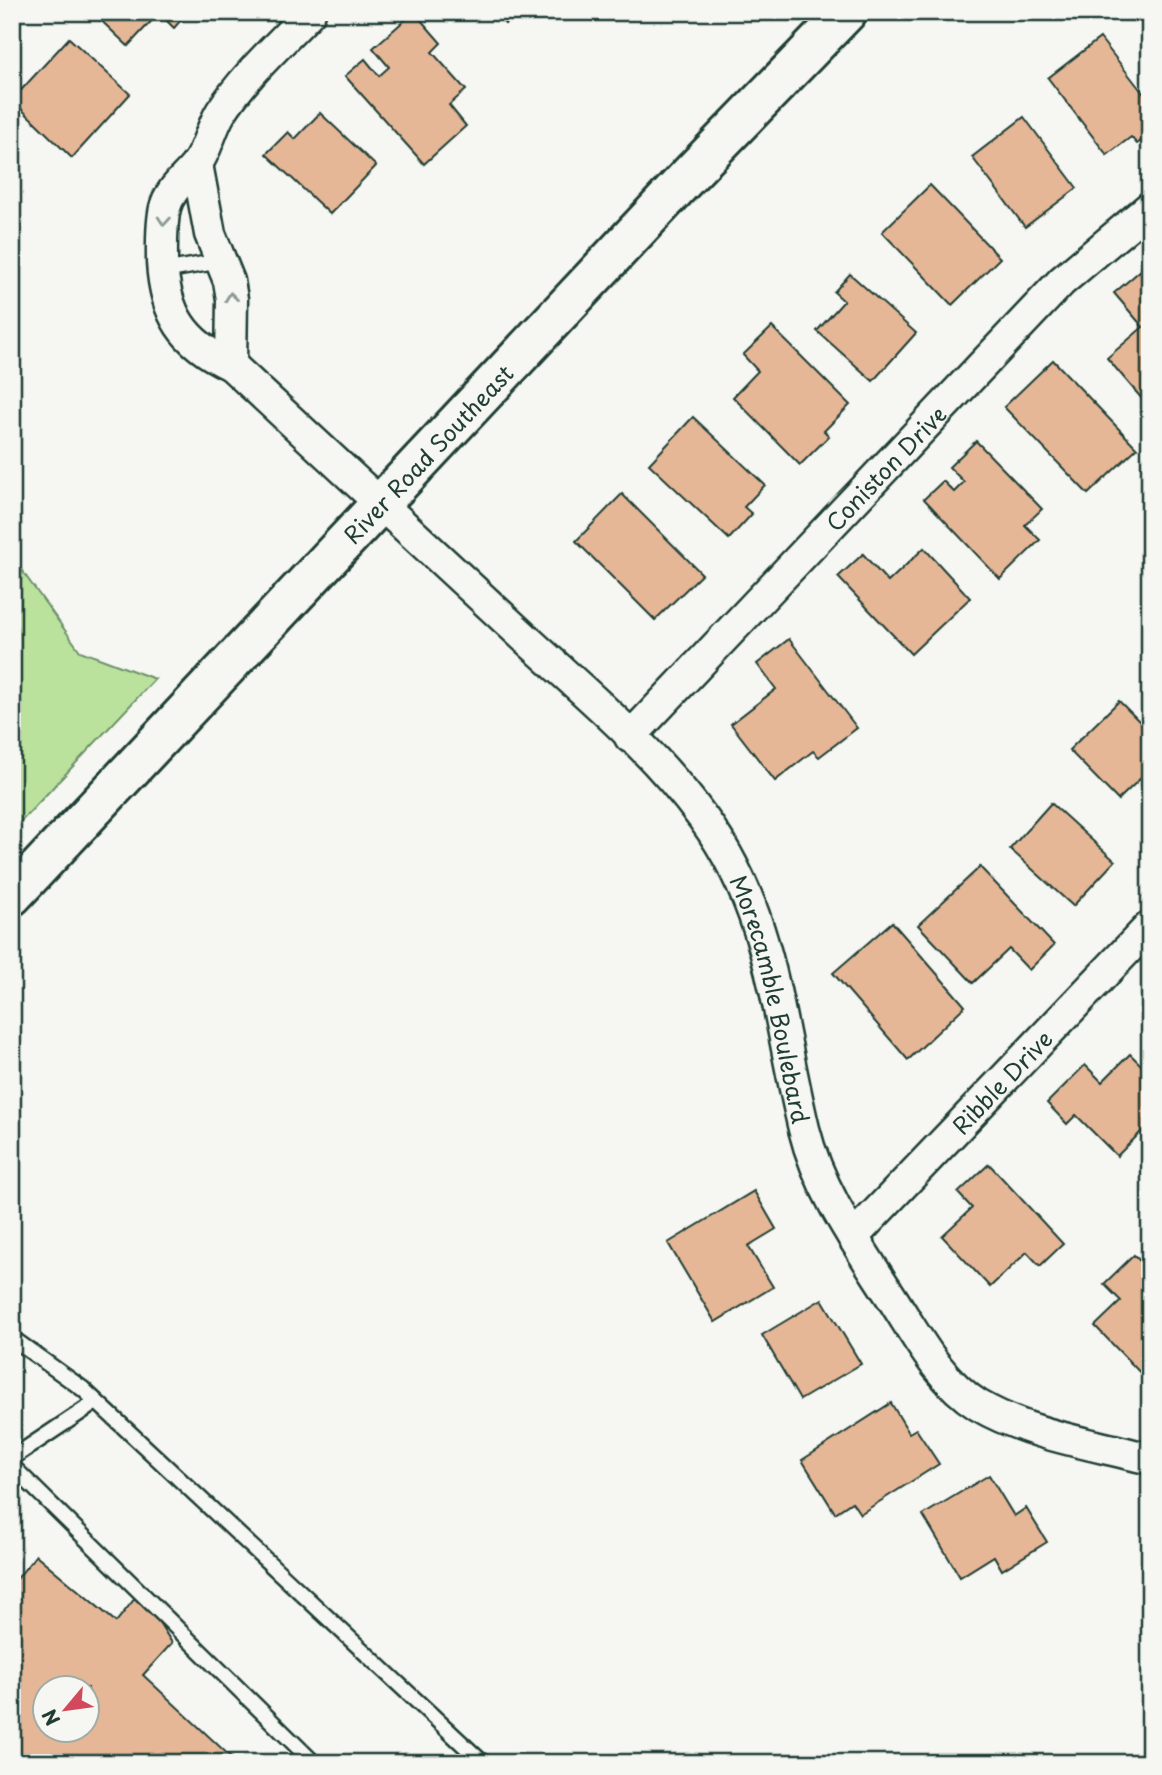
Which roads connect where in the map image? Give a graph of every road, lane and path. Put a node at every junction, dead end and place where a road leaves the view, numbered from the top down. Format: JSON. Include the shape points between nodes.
{"nodes":[{"id":1,"x":310,"y":12,"type":"edge"},
{"id":2,"x":846,"y":12,"type":"edge"},
{"id":3,"x":197,"y":164,"type":"junction"},
{"id":4,"x":1150,"y":207,"type":"edge"},
{"id":5,"x":221,"y":261,"type":"junction"},
{"id":6,"x":163,"y":271,"type":"junction"},
{"id":7,"x":231,"y":365,"type":"junction"},
{"id":8,"x":381,"y":504,"type":"junction"},
{"id":9,"x":630,"y":737,"type":"junction"},
{"id":10,"x":12,"y":896,"type":"edge"},
{"id":11,"x":1150,"y":926,"type":"edge"},
{"id":12,"x":853,"y":1237,"type":"junction"},
{"id":13,"x":12,"y":1338,"type":"edge"},
{"id":14,"x":96,"y":1402,"type":"junction"},
{"id":15,"x":12,"y":1458,"type":"edge"},
{"id":16,"x":1150,"y":1459,"type":"edge"},
{"id":17,"x":12,"y":1466,"type":"edge"},
{"id":18,"x":314,"y":1763,"type":"edge"},
{"id":19,"x":483,"y":1763,"type":"edge"}],
"edges":[{"from":1,"to":3,"type":"street","via":[[222,111]]},
{"from":2,"to":8,"type":"main road","name":"River Road Southeast"},
{"from":3,"to":5,"type":"street","via":[[210,234]]},
{"from":3,"to":6,"type":"street","name":"Morecamble Boulebard","one_way":true,"via":[[165,208]]},
{"from":4,"to":9,"type":"street","name":"Coniston Drive","via":[[1027,316]]},
{"from":5,"to":6,"type":"lane"},
{"from":7,"to":5,"type":"street","one_way":true,"via":[[232,299]]},
{"from":6,"to":7,"type":"street","name":"Morecamble Boulebard","via":[[172,314],[199,346]]},
{"from":7,"to":8,"type":"street","name":"Morecamble Boulebard"},
{"from":8,"to":9,"type":"street","name":"Morecamble Boulebard"},
{"from":8,"to":10,"type":"main road","name":"River Road Southeast"},
{"from":9,"to":12,"type":"street","name":"Morecamble Boulebard","via":[[702,816],[744,886],[773,975],[814,1162]]},
{"from":11,"to":12,"type":"street","name":"Ribble Drive"},
{"from":12,"to":16,"type":"street","name":"Morecamble Boulebard","via":[[928,1354],[952,1384],[977,1404],[1035,1429]]},
{"from":13,"to":14,"type":"lane"},
{"from":14,"to":15,"type":"lane"},
{"from":14,"to":19,"type":"lane"},
{"from":17,"to":18,"type":"lane"}]}
